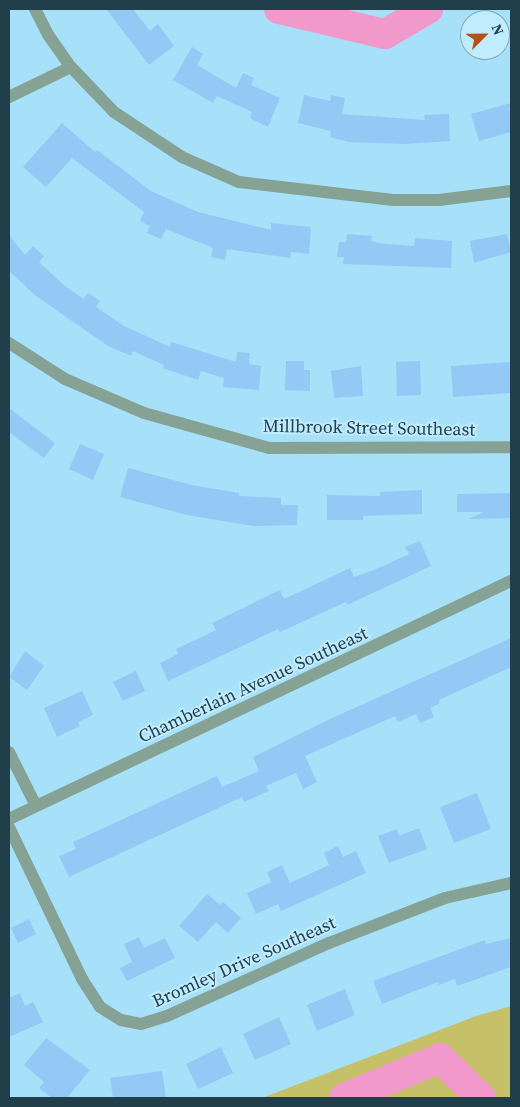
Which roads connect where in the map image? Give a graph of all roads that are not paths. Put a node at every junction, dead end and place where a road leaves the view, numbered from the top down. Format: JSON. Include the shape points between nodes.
{"nodes":[{"id":1,"x":35,"y":9,"type":"edge"},
{"id":2,"x":71,"y":67,"type":"junction"},
{"id":3,"x":9,"y":98,"type":"edge"},
{"id":4,"x":511,"y":191,"type":"edge"},
{"id":5,"x":9,"y":344,"type":"edge"},
{"id":6,"x":511,"y":447,"type":"edge"},
{"id":7,"x":511,"y":581,"type":"edge"},
{"id":8,"x":9,"y":752,"type":"edge"},
{"id":9,"x":36,"y":806,"type":"junction"},
{"id":10,"x":9,"y":819,"type":"edge"},
{"id":11,"x":9,"y":826,"type":"edge"},
{"id":12,"x":511,"y":884,"type":"edge"}],
"edges":[{"from":1,"to":2,"type":"street"},
{"from":2,"to":3,"type":"street"},
{"from":2,"to":4,"type":"street","via":[[114,112],[182,157],[239,182],[392,200],[439,200]]},
{"from":5,"to":6,"type":"street","name":"Millbrook Street Southeast","via":[[65,379],[144,413],[269,448]]},
{"from":7,"to":9,"type":"street","name":"Chamberlain Avenue Southeast"},
{"from":8,"to":9,"type":"street"},
{"from":9,"to":10,"type":"street","name":"Chamberlain Avenue Southeast"},
{"from":11,"to":12,"type":"street","name":"Bromley Drive Southeast","via":[[95,1000],[121,1020],[141,1024],[167,1016],[329,943],[445,898]]}]}
